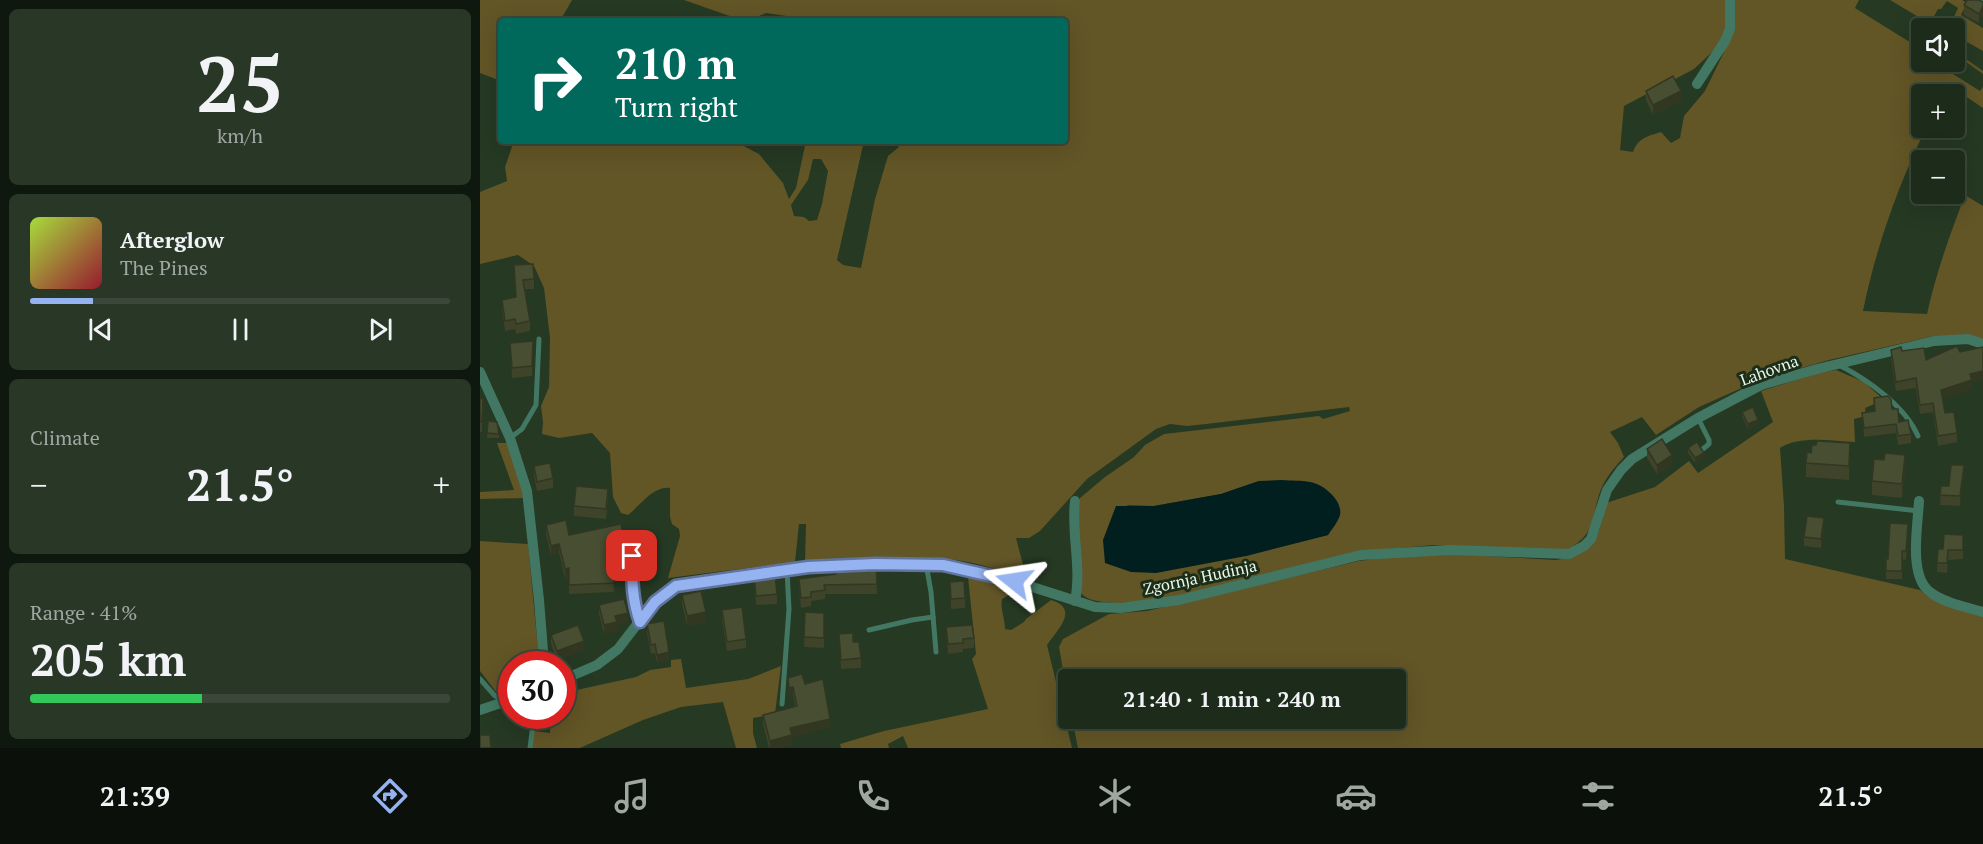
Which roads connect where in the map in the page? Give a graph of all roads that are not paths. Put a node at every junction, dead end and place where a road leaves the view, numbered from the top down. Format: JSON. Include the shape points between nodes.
{"nodes":[{"id":1,"x":1730,"y":0,"type":"edge"},
{"id":2,"x":1697,"y":84,"type":"dead end"},
{"id":3,"x":539,"y":339,"type":"dead end"},
{"id":4,"x":1983,"y":344,"type":"edge"},
{"id":5,"x":1838,"y":364,"type":"junction"},
{"id":6,"x":480,"y":372,"type":"edge"},
{"id":7,"x":1698,"y":418,"type":"junction"},
{"id":8,"x":1918,"y":436,"type":"dead end"},
{"id":9,"x":510,"y":438,"type":"junction"},
{"id":10,"x":1702,"y":449,"type":"edge"},
{"id":11,"x":1075,"y":501,"type":"dead end"},
{"id":12,"x":1838,"y":502,"type":"dead end"},
{"id":13,"x":1602,"y":504,"type":"joint"},
{"id":14,"x":1919,"y":506,"type":"joint"},
{"id":15,"x":632,"y":556,"type":"dead end"},
{"id":16,"x":926,"y":564,"type":"junction"},
{"id":17,"x":787,"y":570,"type":"junction"},
{"id":18,"x":1075,"y":601,"type":"junction"},
{"id":19,"x":1983,"y":612,"type":"edge"},
{"id":20,"x":933,"y":618,"type":"junction"},
{"id":21,"x":640,"y":622,"type":"junction"},
{"id":22,"x":869,"y":630,"type":"dead end"},
{"id":23,"x":543,"y":651,"type":"edge"},
{"id":24,"x":936,"y":652,"type":"dead end"},
{"id":25,"x":576,"y":674,"type":"edge"},
{"id":26,"x":480,"y":679,"type":"edge"},
{"id":27,"x":498,"y":697,"type":"edge"},
{"id":28,"x":498,"y":704,"type":"edge"},
{"id":29,"x":782,"y":704,"type":"dead end"},
{"id":30,"x":480,"y":710,"type":"edge"},
{"id":31,"x":532,"y":729,"type":"edge"},
{"id":32,"x":530,"y":748,"type":"edge"}],
"edges":[{"from":1,"to":2,"type":"street","via":[[1730,29]]},
{"from":3,"to":9,"type":"lane","via":[[536,405],[522,429]]},
{"from":4,"to":5,"type":"street","name":"Lahovna","via":[[1968,339],[1934,341]]},
{"from":5,"to":7,"type":"street","name":"Lahovna","via":[[1761,385]]},
{"from":5,"to":8,"type":"lane","via":[[1880,391],[1914,426]]},
{"from":6,"to":9,"type":"street"},
{"from":7,"to":10,"type":"lane","via":[[1709,440]]},
{"from":7,"to":13,"type":"street","name":"Lahovna","via":[[1632,459],[1607,490]]},
{"from":9,"to":23,"type":"street","via":[[527,491]]},
{"from":11,"to":18,"type":"street"},
{"from":12,"to":14,"type":"lane"},
{"from":13,"to":18,"type":"street","name":"Zgornja Hudinja","via":[[1591,539],[1569,554],[1449,550],[1361,555],[1179,600],[1121,608]]},
{"from":14,"to":19,"type":"street","via":[[1916,562],[1920,580],[1929,592]]},
{"from":15,"to":21,"type":"lane","via":[[632,585]]},
{"from":16,"to":17,"type":"street","name":"Zgornja Hudinja"},
{"from":16,"to":18,"type":"street","name":"Zgornja Hudinja","via":[[998,576]]},
{"from":16,"to":20,"type":"lane"},
{"from":17,"to":21,"type":"street","name":"Zgornja Hudinja","via":[[676,586],[655,602]]},
{"from":17,"to":29,"type":"lane","via":[[789,609]]},
{"from":20,"to":22,"type":"lane"},
{"from":20,"to":24,"type":"lane"},
{"from":21,"to":25,"type":"street","name":"Zgornja Hudinja","via":[[618,649],[597,665]]},
{"from":26,"to":27,"type":"lane"},
{"from":28,"to":30,"type":"street"},
{"from":31,"to":32,"type":"lane"}]}
